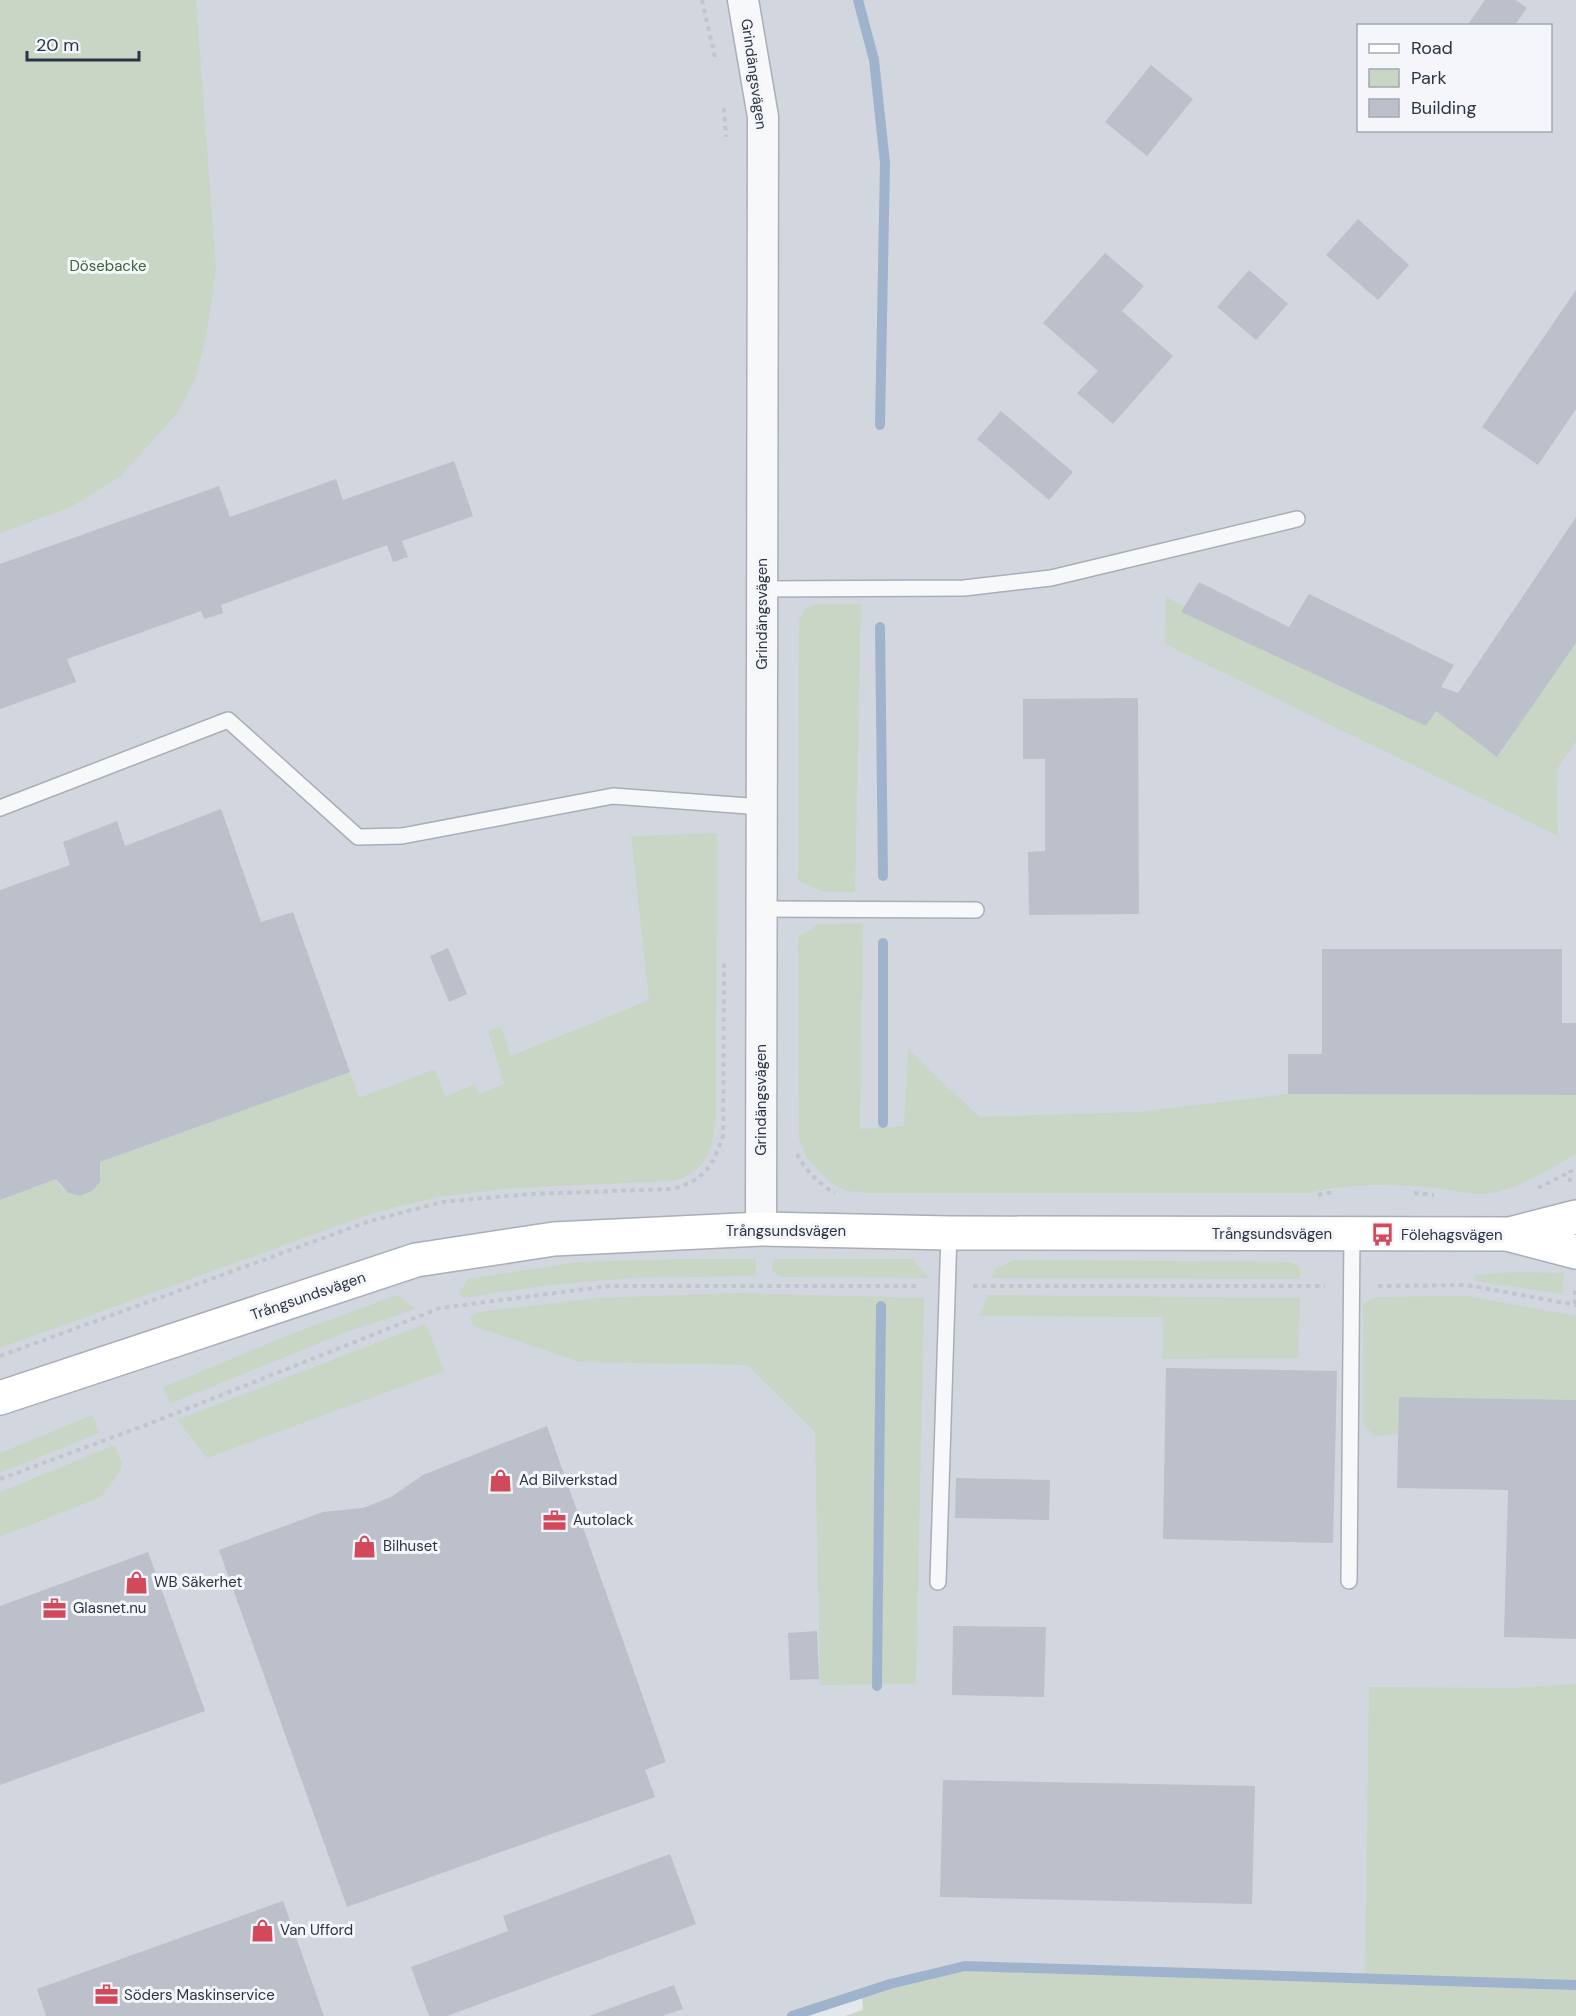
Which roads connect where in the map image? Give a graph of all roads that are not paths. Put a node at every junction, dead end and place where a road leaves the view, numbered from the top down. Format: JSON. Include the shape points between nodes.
{"nodes":[{"id":1,"x":743,"y":0,"type":"edge"},
{"id":2,"x":1297,"y":519,"type":"dead end"},
{"id":3,"x":762,"y":589,"type":"junction"},
{"id":4,"x":762,"y":807,"type":"junction"},
{"id":5,"x":0,"y":808,"type":"edge"},
{"id":6,"x":761,"y":909,"type":"junction"},
{"id":7,"x":976,"y":910,"type":"dead end"},
{"id":8,"x":1576,"y":1217,"type":"edge"},
{"id":9,"x":761,"y":1229,"type":"junction"},
{"id":10,"x":949,"y":1233,"type":"junction"},
{"id":11,"x":1352,"y":1234,"type":"junction"},
{"id":12,"x":1510,"y":1234,"type":"junction"},
{"id":13,"x":1576,"y":1252,"type":"edge"},
{"id":14,"x":83,"y":1372,"type":"junction"},
{"id":15,"x":0,"y":1398,"type":"edge"},
{"id":16,"x":0,"y":1412,"type":"edge"},
{"id":17,"x":1349,"y":1581,"type":"dead end"},
{"id":18,"x":938,"y":1582,"type":"dead end"}],
"edges":[{"from":1,"to":3,"type":"street","name":"Grindängsvägen","via":[[763,117]]},
{"from":2,"to":3,"type":"lane","via":[[1051,578],[964,588]]},
{"from":3,"to":4,"type":"street","name":"Grindängsvägen"},
{"from":4,"to":5,"type":"lane","via":[[614,796],[402,836],[358,837],[228,720]]},
{"from":4,"to":6,"type":"street","name":"Grindängsvägen"},
{"from":6,"to":7,"type":"lane"},
{"from":6,"to":9,"type":"street","name":"Grindängsvägen"},
{"from":8,"to":12,"type":"main road","name":"Trångsundsvägen"},
{"from":9,"to":10,"type":"main road","name":"Trångsundsvägen"},
{"from":9,"to":14,"type":"main road","name":"Trångsundsvägen","via":[[554,1239],[416,1260]]},
{"from":10,"to":11,"type":"main road","name":"Trångsundsvägen"},
{"from":10,"to":18,"type":"lane"},
{"from":11,"to":12,"type":"main road","name":"Trångsundsvägen"},
{"from":11,"to":17,"type":"lane"},
{"from":12,"to":13,"type":"main road","name":"Trångsundsvägen"},
{"from":14,"to":15,"type":"main road","name":"Trångsundsvägen"},
{"from":14,"to":16,"type":"main road","name":"Trångsundsvägen"}]}
